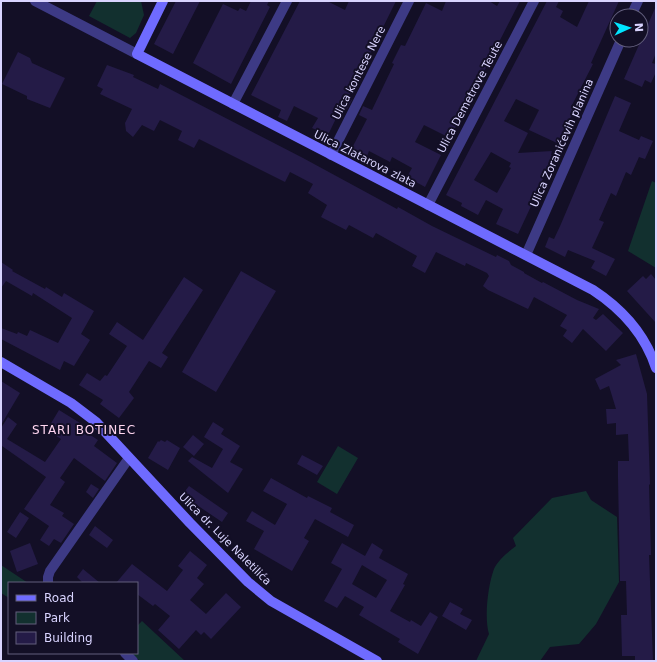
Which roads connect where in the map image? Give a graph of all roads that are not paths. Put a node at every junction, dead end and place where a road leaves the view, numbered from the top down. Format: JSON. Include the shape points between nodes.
{"nodes":[{"id":1,"x":36,"y":1,"type":"edge"},
{"id":2,"x":163,"y":1,"type":"edge"},
{"id":3,"x":287,"y":1,"type":"edge"},
{"id":4,"x":409,"y":1,"type":"edge"},
{"id":5,"x":534,"y":1,"type":"edge"},
{"id":6,"x":617,"y":48,"type":"edge"},
{"id":7,"x":137,"y":54,"type":"junction"},
{"id":8,"x":233,"y":104,"type":"junction"},
{"id":9,"x":331,"y":155,"type":"junction"},
{"id":10,"x":428,"y":204,"type":"junction"},
{"id":11,"x":526,"y":255,"type":"junction"},
{"id":12,"x":1,"y":362,"type":"edge"},
{"id":13,"x":656,"y":368,"type":"edge"},
{"id":14,"x":129,"y":458,"type":"junction"},
{"id":15,"x":48,"y":582,"type":"edge"},
{"id":16,"x":125,"y":654,"type":"edge"},
{"id":17,"x":133,"y":661,"type":"edge"},
{"id":18,"x":377,"y":661,"type":"edge"}],
"edges":[{"from":1,"to":7,"type":"street","name":"Ulica Zlatarova zlata"},
{"from":2,"to":7,"type":"street"},
{"from":3,"to":8,"type":"street"},
{"from":4,"to":9,"type":"street","name":"Ulica kontese Nere"},
{"from":5,"to":10,"type":"street","name":"Ulica Demetrove Teute"},
{"from":6,"to":11,"type":"street","name":"Ulica Zoranićevih planina"},
{"from":7,"to":8,"type":"street","name":"Ulica Zlatarova zlata"},
{"from":8,"to":9,"type":"street","name":"Ulica Zlatarova zlata"},
{"from":9,"to":10,"type":"street","name":"Ulica Zlatarova zlata"},
{"from":10,"to":11,"type":"street","name":"Ulica Zlatarova zlata"},
{"from":11,"to":13,"type":"street","name":"Ulica Zlatarova zlata","via":[[608,300],[635,328]]},
{"from":12,"to":14,"type":"street","name":"Ulica dr. Luje Naletilića","via":[[85,412]]},
{"from":14,"to":15,"type":"street","via":[[50,571]]},
{"from":14,"to":18,"type":"street","name":"Ulica dr. Luje Naletilića","via":[[248,582],[271,600]]},
{"from":16,"to":17,"type":"street"}]}
